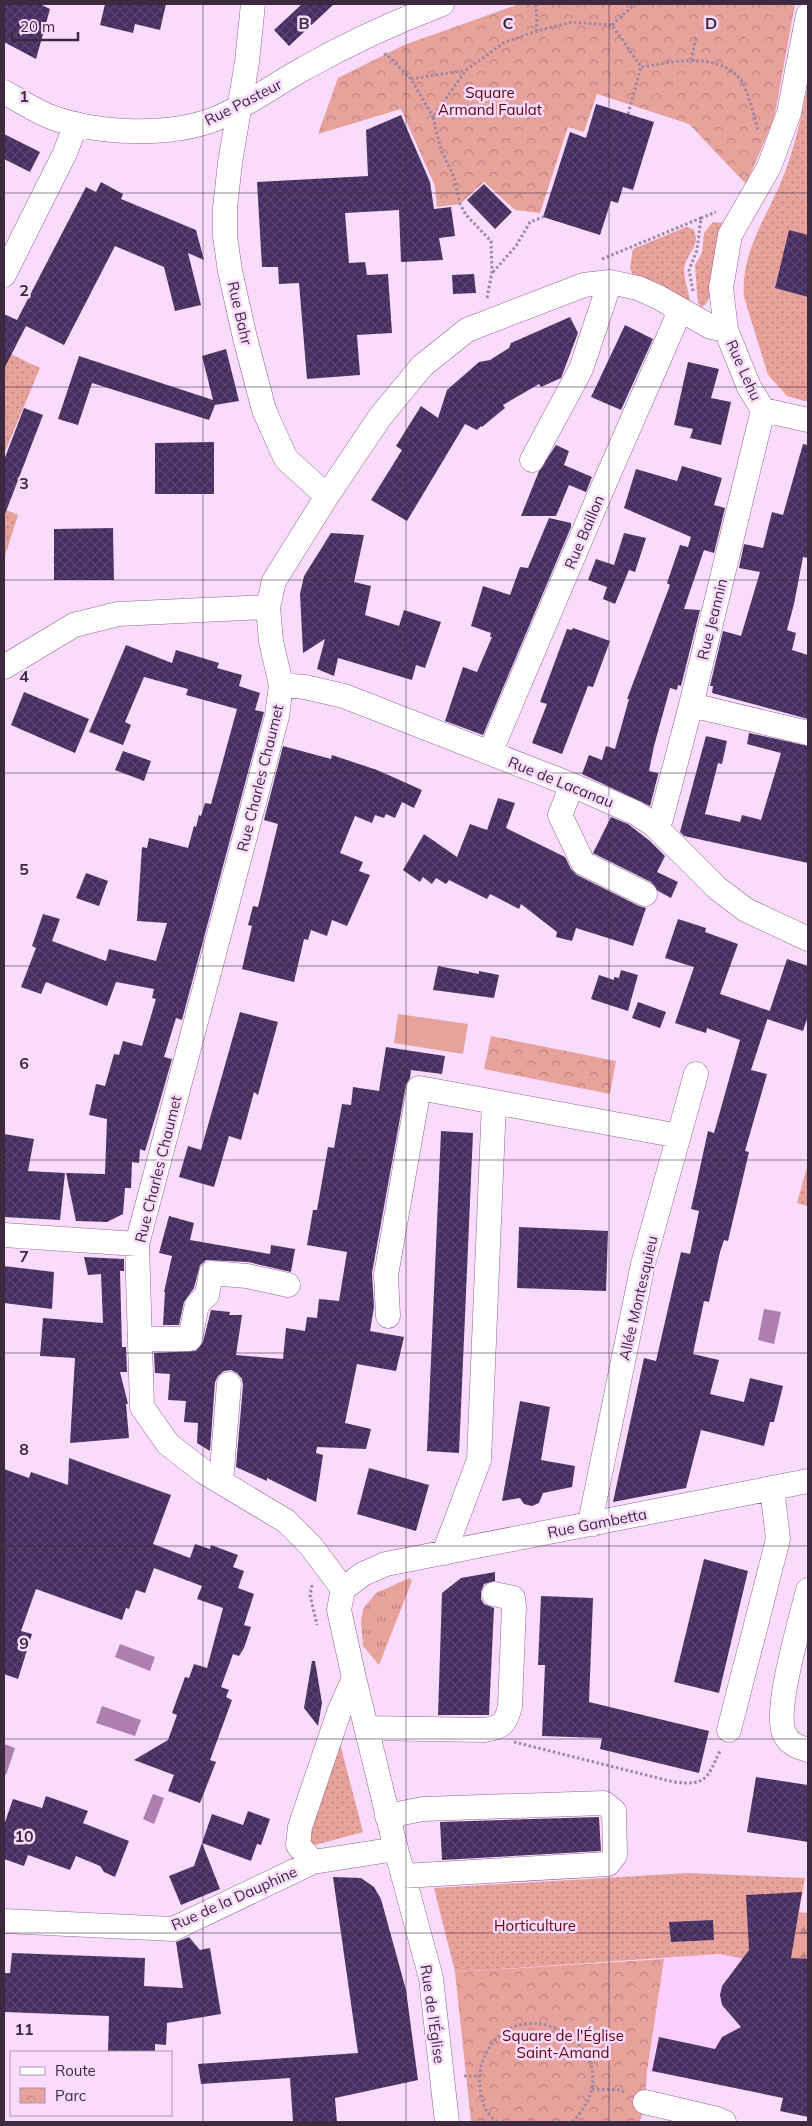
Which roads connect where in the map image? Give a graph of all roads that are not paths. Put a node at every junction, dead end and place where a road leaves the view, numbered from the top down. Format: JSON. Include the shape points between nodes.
{"nodes":[{"id":1,"x":253,"y":4,"type":"edge"},
{"id":2,"x":442,"y":4,"type":"edge"},
{"id":3,"x":808,"y":15,"type":"edge"},
{"id":4,"x":4,"y":92,"type":"edge"},
{"id":5,"x":239,"y":106,"type":"junction"},
{"id":6,"x":76,"y":124,"type":"junction"},
{"id":7,"x":4,"y":275,"type":"edge"},
{"id":8,"x":610,"y":282,"type":"junction"},
{"id":9,"x":680,"y":311,"type":"junction"},
{"id":10,"x":726,"y":330,"type":"junction"},
{"id":11,"x":763,"y":410,"type":"junction"},
{"id":12,"x":808,"y":420,"type":"edge"},
{"id":13,"x":532,"y":460,"type":"dead end"},
{"id":14,"x":327,"y":496,"type":"junction"},
{"id":15,"x":268,"y":607,"type":"junction"},
{"id":16,"x":4,"y":667,"type":"edge"},
{"id":17,"x":281,"y":685,"type":"junction"},
{"id":18,"x":691,"y":705,"type":"junction"},
{"id":19,"x":808,"y":732,"type":"edge"},
{"id":20,"x":490,"y":753,"type":"junction"},
{"id":21,"x":572,"y":786,"type":"junction"},
{"id":22,"x":654,"y":825,"type":"junction"},
{"id":23,"x":645,"y":894,"type":"dead end"},
{"id":24,"x":808,"y":939,"type":"edge"},
{"id":25,"x":696,"y":1074,"type":"dead end"},
{"id":26,"x":494,"y":1102,"type":"junction"},
{"id":27,"x":679,"y":1136,"type":"junction"},
{"id":28,"x":4,"y":1235,"type":"edge"},
{"id":29,"x":137,"y":1244,"type":"junction"},
{"id":30,"x":288,"y":1285,"type":"dead end"},
{"id":31,"x":388,"y":1316,"type":"dead end"},
{"id":32,"x":140,"y":1339,"type":"junction"},
{"id":33,"x":229,"y":1384,"type":"dead end"},
{"id":34,"x":808,"y":1481,"type":"edge"},
{"id":35,"x":221,"y":1482,"type":"junction"},
{"id":36,"x":772,"y":1488,"type":"junction"},
{"id":37,"x":594,"y":1524,"type":"junction"},
{"id":38,"x":444,"y":1553,"type":"junction"},
{"id":39,"x":343,"y":1589,"type":"junction"},
{"id":40,"x":808,"y":1590,"type":"edge"},
{"id":41,"x":494,"y":1594,"type":"dead end"},
{"id":42,"x":354,"y":1678,"type":"junction"},
{"id":43,"x":366,"y":1728,"type":"junction"},
{"id":44,"x":729,"y":1730,"type":"road end"},
{"id":45,"x":808,"y":1750,"type":"edge"},
{"id":46,"x":387,"y":1816,"type":"junction"},
{"id":47,"x":396,"y":1849,"type":"junction"},
{"id":48,"x":313,"y":1862,"type":"junction"},
{"id":49,"x":403,"y":1876,"type":"junction"},
{"id":50,"x":4,"y":1921,"type":"edge"},
{"id":51,"x":645,"y":2102,"type":"road end"},
{"id":52,"x":447,"y":2122,"type":"edge"},
{"id":53,"x":724,"y":2122,"type":"edge"}],
"edges":[{"from":1,"to":5,"type":"street","name":"Rue Bahr"},
{"from":2,"to":5,"type":"street","name":"Rue Pasteur","via":[[371,33]]},
{"from":3,"to":10,"type":"street","via":[[789,113],[769,166],[730,235],[720,288]]},
{"from":4,"to":6,"type":"street","name":"Rue Pasteur","via":[[49,116]]},
{"from":5,"to":6,"type":"street","name":"Rue Pasteur","via":[[216,118],[181,128],[108,129]]},
{"from":5,"to":14,"type":"street","name":"Rue Bahr","via":[[225,208],[225,236],[245,338],[264,410],[286,459]]},
{"from":6,"to":7,"type":"street","via":[[65,153]]},
{"from":8,"to":9,"type":"street","name":"Rue Charles Chaumet","via":[[638,288]]},
{"from":8,"to":13,"type":"street","via":[[581,369]]},
{"from":8,"to":14,"type":"street","name":"Rue Charles Chaumet","via":[[584,285],[467,330],[422,366],[380,417]]},
{"from":9,"to":10,"type":"street","name":"Rue Charles Chaumet","via":[[711,327]]},
{"from":9,"to":20,"type":"street","name":"Rue Baillon"},
{"from":10,"to":11,"type":"street","name":"Rue Lehu","via":[[749,387]]},
{"from":11,"to":12,"type":"street"},
{"from":11,"to":18,"type":"street","name":"Rue Jeannin"},
{"from":14,"to":15,"type":"street","name":"Rue Charles Chaumet","via":[[274,581]]},
{"from":15,"to":16,"type":"street","via":[[128,614],[74,624]]},
{"from":15,"to":17,"type":"street","name":"Rue Charles Chaumet","via":[[271,641]]},
{"from":17,"to":20,"type":"street","name":"Rue de Lacanau","via":[[344,696]]},
{"from":17,"to":29,"type":"street","name":"Rue Charles Chaumet","via":[[278,716]]},
{"from":18,"to":19,"type":"street"},
{"from":18,"to":22,"type":"street","name":"Rue Jeannin","via":[[661,818]]},
{"from":20,"to":21,"type":"street","name":"Rue de Lacanau"},
{"from":21,"to":22,"type":"street","name":"Rue de Lacanau","via":[[636,813]]},
{"from":21,"to":23,"type":"street","via":[[560,815],[583,863]]},
{"from":22,"to":24,"type":"street","name":"Rue de Lacanau","via":[[717,888],[746,910]]},
{"from":25,"to":27,"type":"street","name":"Allée Montesquieu"},
{"from":26,"to":27,"type":"street"},
{"from":26,"to":31,"type":"street","via":[[419,1088],[386,1274]]},
{"from":26,"to":38,"type":"street","via":[[479,1460]]},
{"from":27,"to":37,"type":"street","name":"Allée Montesquieu","via":[[643,1264],[592,1513]]},
{"from":28,"to":29,"type":"street"},
{"from":29,"to":32,"type":"street","name":"Rue Charles Chaumet"},
{"from":30,"to":32,"type":"street","via":[[247,1276],[211,1273],[207,1295],[197,1305],[190,1339]]},
{"from":32,"to":35,"type":"street","name":"Rue Charles Chaumet","via":[[142,1407],[168,1444]]},
{"from":33,"to":35,"type":"street"},
{"from":34,"to":36,"type":"street","name":"Rue Gambetta"},
{"from":35,"to":39,"type":"street","name":"Rue Charles Chaumet","via":[[286,1521],[311,1546]]},
{"from":36,"to":37,"type":"street","name":"Rue Gambetta"},
{"from":36,"to":44,"type":"street","via":[[778,1539]]},
{"from":37,"to":38,"type":"street","name":"Rue Gambetta"},
{"from":38,"to":39,"type":"street","name":"Rue Gambetta","via":[[386,1564],[363,1574]]},
{"from":39,"to":42,"type":"street","name":"Rue de l'Église","via":[[339,1610]]},
{"from":40,"to":45,"type":"street","via":[[782,1699],[781,1719],[784,1734],[792,1744]]},
{"from":41,"to":43,"type":"street","via":[[513,1598],[514,1607],[507,1720],[497,1728],[485,1730]]},
{"from":42,"to":43,"type":"street","name":"Rue de l'Église"},
{"from":42,"to":48,"type":"street","via":[[300,1826],[298,1845]]},
{"from":43,"to":46,"type":"street","name":"Rue de l'Église"},
{"from":46,"to":47,"type":"street","name":"Rue de l'Église"},
{"from":46,"to":49,"type":"street","via":[[423,1809],[604,1802],[614,1811],[616,1855],[608,1864]]},
{"from":47,"to":48,"type":"street","name":"Rue de la Dauphine"},
{"from":47,"to":49,"type":"street","name":"Rue de l'Église"},
{"from":48,"to":50,"type":"street","name":"Rue de la Dauphine","via":[[173,1929]]},
{"from":49,"to":52,"type":"street","name":"Rue de l'Église","via":[[431,1978]]},
{"from":51,"to":53,"type":"street"}]}
